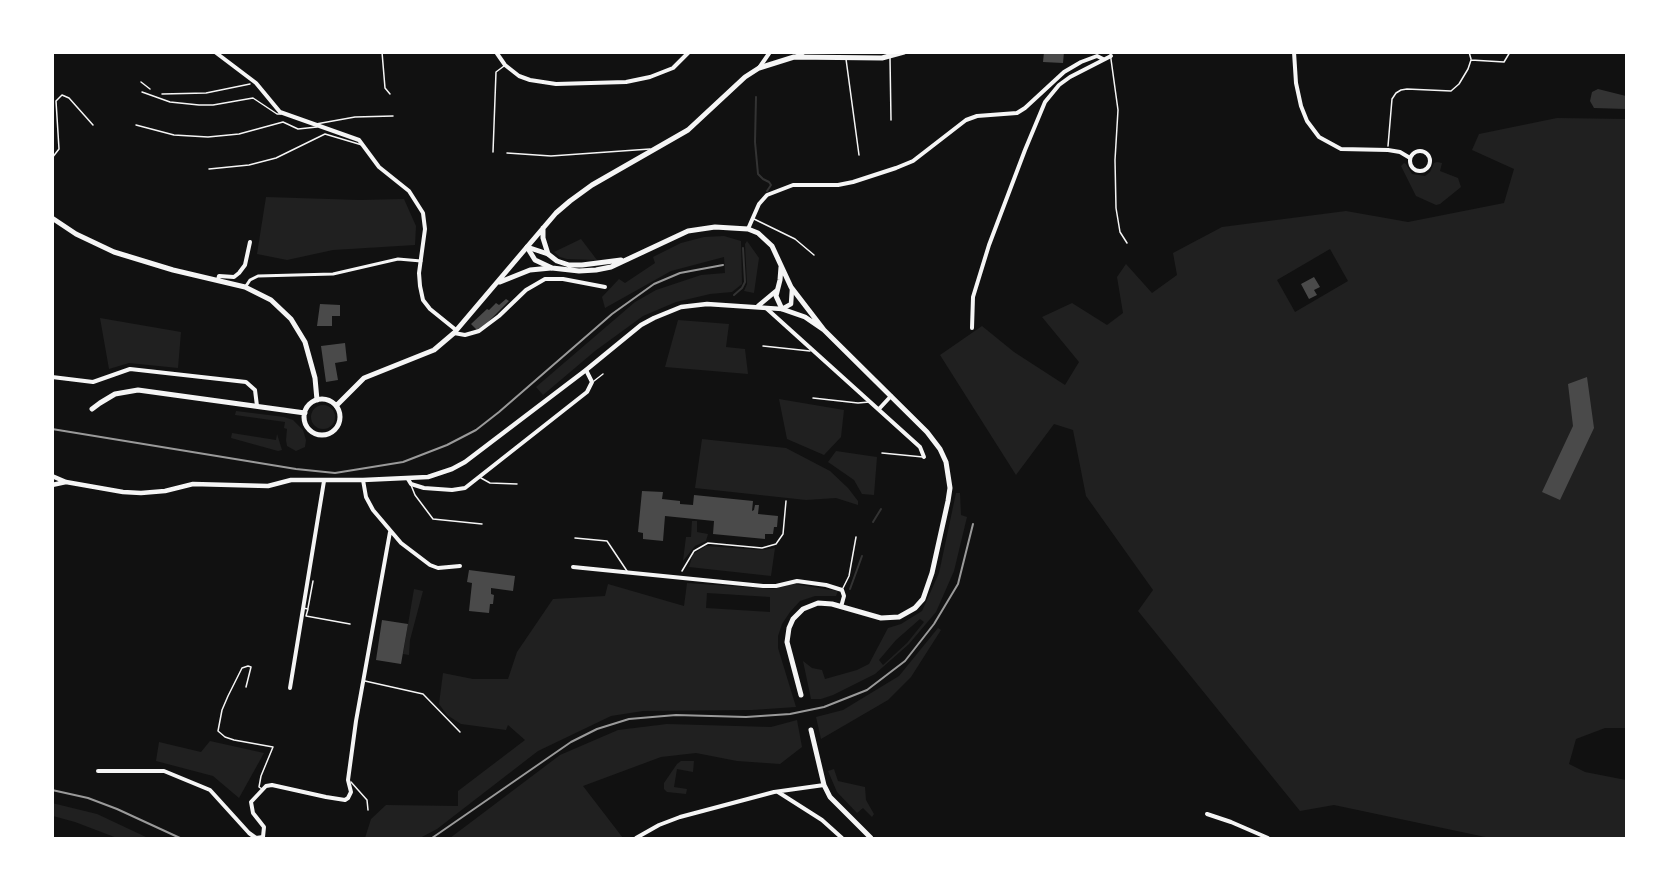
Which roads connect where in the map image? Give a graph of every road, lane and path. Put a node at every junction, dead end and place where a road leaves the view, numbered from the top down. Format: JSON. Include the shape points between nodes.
{"nodes":[{"id":1,"x":215,"y":52,"type":"edge"},
{"id":2,"x":382,"y":52,"type":"edge"},
{"id":3,"x":496,"y":52,"type":"edge"},
{"id":4,"x":689,"y":52,"type":"edge"},
{"id":5,"x":770,"y":52,"type":"edge"},
{"id":6,"x":795,"y":52,"type":"edge"},
{"id":7,"x":904,"y":52,"type":"edge"},
{"id":8,"x":1294,"y":52,"type":"edge"},
{"id":9,"x":1469,"y":52,"type":"edge"},
{"id":10,"x":1510,"y":52,"type":"edge"},
{"id":11,"x":1110,"y":54,"type":"edge"},
{"id":12,"x":781,"y":57,"type":"edge"},
{"id":13,"x":804,"y":57,"type":"junction"},
{"id":14,"x":890,"y":57,"type":"junction"},
{"id":15,"x":846,"y":58,"type":"junction"},
{"id":16,"x":1103,"y":59,"type":"junction"},
{"id":17,"x":1471,"y":60,"type":"junction"},
{"id":18,"x":505,"y":65,"type":"junction"},
{"id":19,"x":759,"y":68,"type":"junction"},
{"id":20,"x":141,"y":82,"type":"dead end"},
{"id":21,"x":256,"y":83,"type":"junction"},
{"id":22,"x":142,"y":92,"type":"dead end"},
{"id":23,"x":390,"y":94,"type":"dead end"},
{"id":24,"x":285,"y":114,"type":"junction"},
{"id":25,"x":393,"y":116,"type":"dead end"},
{"id":26,"x":891,"y":120,"type":"dead end"},
{"id":27,"x":312,"y":124,"type":"junction"},
{"id":28,"x":93,"y":125,"type":"dead end"},
{"id":29,"x":136,"y":125,"type":"dead end"},
{"id":30,"x":320,"y":127,"type":"junction"},
{"id":31,"x":365,"y":147,"type":"junction"},
{"id":32,"x":658,"y":149,"type":"junction"},
{"id":33,"x":1388,"y":150,"type":"junction"},
{"id":34,"x":493,"y":152,"type":"dead end"},
{"id":35,"x":507,"y":153,"type":"dead end"},
{"id":36,"x":859,"y":155,"type":"dead end"},
{"id":37,"x":52,"y":158,"type":"edge"},
{"id":38,"x":1410,"y":158,"type":"junction"},
{"id":39,"x":209,"y":169,"type":"dead end"},
{"id":40,"x":52,"y":218,"type":"edge"},
{"id":41,"x":753,"y":218,"type":"junction"},
{"id":42,"x":543,"y":228,"type":"junction"},
{"id":43,"x":748,"y":229,"type":"junction"},
{"id":44,"x":250,"y":242,"type":"dead end"},
{"id":45,"x":1127,"y":243,"type":"dead end"},
{"id":46,"x":527,"y":247,"type":"junction"},
{"id":47,"x":548,"y":254,"type":"junction"},
{"id":48,"x":814,"y":255,"type":"dead end"},
{"id":49,"x":628,"y":258,"type":"junction"},
{"id":50,"x":421,"y":261,"type":"junction"},
{"id":51,"x":781,"y":263,"type":"junction"},
{"id":52,"x":552,"y":268,"type":"junction"},
{"id":53,"x":218,"y":280,"type":"junction"},
{"id":54,"x":499,"y":283,"type":"junction"},
{"id":55,"x":245,"y":287,"type":"junction"},
{"id":56,"x":605,"y":287,"type":"dead end"},
{"id":57,"x":791,"y":287,"type":"junction"},
{"id":58,"x":776,"y":291,"type":"junction"},
{"id":59,"x":758,"y":306,"type":"junction"},
{"id":60,"x":765,"y":307,"type":"junction"},
{"id":61,"x":782,"y":309,"type":"junction"},
{"id":62,"x":972,"y":328,"type":"dead end"},
{"id":63,"x":824,"y":330,"type":"junction"},
{"id":64,"x":456,"y":332,"type":"junction"},
{"id":65,"x":763,"y":346,"type":"dead end"},
{"id":66,"x":815,"y":351,"type":"junction"},
{"id":67,"x":586,"y":370,"type":"junction"},
{"id":68,"x":603,"y":374,"type":"dead end"},
{"id":69,"x":52,"y":377,"type":"edge"},
{"id":70,"x":592,"y":382,"type":"junction"},
{"id":71,"x":891,"y":396,"type":"junction"},
{"id":72,"x":813,"y":398,"type":"dead end"},
{"id":73,"x":317,"y":400,"type":"junction"},
{"id":74,"x":871,"y":402,"type":"junction"},
{"id":75,"x":256,"y":406,"type":"junction"},
{"id":76,"x":336,"y":406,"type":"junction"},
{"id":77,"x":879,"y":409,"type":"junction"},
{"id":78,"x":92,"y":410,"type":"dead end"},
{"id":79,"x":305,"y":413,"type":"junction"},
{"id":80,"x":882,"y":453,"type":"dead end"},
{"id":81,"x":924,"y":457,"type":"joint"},
{"id":82,"x":52,"y":476,"type":"edge"},
{"id":83,"x":480,"y":478,"type":"junction"},
{"id":84,"x":363,"y":480,"type":"junction"},
{"id":85,"x":324,"y":481,"type":"junction"},
{"id":86,"x":66,"y":482,"type":"junction"},
{"id":87,"x":410,"y":482,"type":"junction"},
{"id":88,"x":517,"y":484,"type":"dead end"},
{"id":89,"x":52,"y":485,"type":"edge"},
{"id":90,"x":786,"y":501,"type":"dead end"},
{"id":91,"x":482,"y":524,"type":"dead end"},
{"id":92,"x":390,"y":532,"type":"junction"},
{"id":93,"x":856,"y":537,"type":"dead end"},
{"id":94,"x":575,"y":538,"type":"dead end"},
{"id":95,"x":460,"y":566,"type":"dead end"},
{"id":96,"x":573,"y":567,"type":"dead end"},
{"id":97,"x":682,"y":571,"type":"dead end"},
{"id":98,"x":629,"y":573,"type":"junction"},
{"id":99,"x":313,"y":581,"type":"dead end"},
{"id":100,"x":842,"y":590,"type":"junction"},
{"id":101,"x":305,"y":608,"type":"junction"},
{"id":102,"x":841,"y":608,"type":"junction"},
{"id":103,"x":350,"y":624,"type":"dead end"},
{"id":104,"x":364,"y":681,"type":"junction"},
{"id":105,"x":246,"y":687,"type":"dead end"},
{"id":106,"x":290,"y":688,"type":"dead end"},
{"id":107,"x":801,"y":695,"type":"dead end"},
{"id":108,"x":811,"y":730,"type":"dead end"},
{"id":109,"x":460,"y":732,"type":"dead end"},
{"id":110,"x":98,"y":771,"type":"dead end"},
{"id":111,"x":348,"y":780,"type":"junction"},
{"id":112,"x":824,"y":785,"type":"junction"},
{"id":113,"x":263,"y":789,"type":"junction"},
{"id":114,"x":778,"y":792,"type":"junction"},
{"id":115,"x":368,"y":810,"type":"dead end"},
{"id":116,"x":1207,"y":814,"type":"dead end"},
{"id":117,"x":636,"y":838,"type":"edge"},
{"id":118,"x":842,"y":838,"type":"edge"},
{"id":119,"x":871,"y":838,"type":"edge"},
{"id":120,"x":1268,"y":838,"type":"edge"}],
"edges":[{"from":1,"to":21,"type":"street"},
{"from":2,"to":23,"type":"lane"},
{"from":3,"to":18,"type":"street"},
{"from":4,"to":18,"type":"street","via":[[663,73],[626,82],[550,84],[519,76]]},
{"from":5,"to":19,"type":"street"},
{"from":6,"to":13,"type":"street"},
{"from":7,"to":14,"type":"main road"},
{"from":8,"to":33,"type":"street","via":[[1301,106],[1319,136],[1341,149]]},
{"from":9,"to":17,"type":"path"},
{"from":10,"to":17,"type":"path","via":[[1504,62]]},
{"from":11,"to":16,"type":"street"},
{"from":11,"to":45,"type":"lane","via":[[1118,110],[1116,208],[1120,232]]},
{"from":12,"to":13,"type":"main road"},
{"from":12,"to":19,"type":"main road"},
{"from":13,"to":15,"type":"main road"},
{"from":14,"to":15,"type":"main road"},
{"from":14,"to":26,"type":"lane"},
{"from":15,"to":36,"type":"lane"},
{"from":16,"to":41,"type":"street","via":[[1097,56],[1081,62],[1017,113],[966,120],[913,161],[853,182],[793,185],[767,195]]},
{"from":16,"to":62,"type":"street","via":[[1059,85],[1045,102],[986,254],[973,297]]},
{"from":17,"to":33,"type":"path","via":[[1451,91],[1407,89],[1396,93],[1392,99]]},
{"from":18,"to":34,"type":"lane","via":[[496,72]]},
{"from":19,"to":32,"type":"main road","via":[[688,130]]},
{"from":20,"to":21,"type":"path","via":[[150,90],[175,95]]},
{"from":21,"to":24,"type":"street"},
{"from":22,"to":24,"type":"lane","via":[[170,102],[199,105],[253,98],[277,114]]},
{"from":24,"to":27,"type":"street"},
{"from":25,"to":27,"type":"lane"},
{"from":27,"to":30,"type":"street"},
{"from":28,"to":37,"type":"lane","via":[[62,95],[56,100],[59,149]]},
{"from":29,"to":30,"type":"lane","via":[[174,135],[207,137],[233,135],[283,122],[298,129]]},
{"from":30,"to":31,"type":"street","via":[[359,140]]},
{"from":31,"to":39,"type":"lane","via":[[325,134],[269,160]]},
{"from":31,"to":50,"type":"street","via":[[379,167],[417,201],[423,213]]},
{"from":32,"to":35,"type":"lane","via":[[551,156]]},
{"from":32,"to":42,"type":"main road","via":[[584,190]]},
{"from":33,"to":38,"type":"street"},
{"from":38,"to":38,"type":"street","via":[[1417,170],[1429,166],[1430,159],[1423,152]]},
{"from":40,"to":53,"type":"main road","via":[[114,252]]},
{"from":41,"to":43,"type":"street"},
{"from":41,"to":48,"type":"lane","via":[[795,239]]},
{"from":42,"to":46,"type":"main road"},
{"from":42,"to":47,"type":"main road"},
{"from":43,"to":49,"type":"main road","via":[[701,228]]},
{"from":43,"to":51,"type":"main road","via":[[766,239]]},
{"from":44,"to":53,"type":"street","via":[[239,273],[234,277],[219,276]]},
{"from":46,"to":47,"type":"main road"},
{"from":46,"to":52,"type":"main road","via":[[535,260]]},
{"from":46,"to":54,"type":"main road"},
{"from":47,"to":49,"type":"main road","via":[[569,265],[596,265]]},
{"from":49,"to":52,"type":"main road","via":[[596,270]]},
{"from":50,"to":55,"type":"street","via":[[398,259],[333,274],[258,276]]},
{"from":50,"to":64,"type":"street","via":[[420,286],[425,302]]},
{"from":51,"to":57,"type":"main road"},
{"from":51,"to":58,"type":"main road"},
{"from":52,"to":54,"type":"main road","via":[[530,270]]},
{"from":53,"to":55,"type":"main road"},
{"from":54,"to":64,"type":"main road"},
{"from":55,"to":73,"type":"main road","via":[[277,305],[298,329],[311,357]]},
{"from":56,"to":64,"type":"street","via":[[545,279],[526,290],[479,331],[465,335]]},
{"from":57,"to":61,"type":"street","via":[[791,304]]},
{"from":57,"to":63,"type":"main road"},
{"from":58,"to":59,"type":"street"},
{"from":58,"to":61,"type":"main road"},
{"from":59,"to":60,"type":"street"},
{"from":59,"to":67,"type":"street","via":[[707,304],[669,311],[641,325]]},
{"from":60,"to":61,"type":"street"},
{"from":60,"to":66,"type":"street"},
{"from":61,"to":63,"type":"main road","via":[[805,317]]},
{"from":63,"to":71,"type":"main road"},
{"from":64,"to":76,"type":"main road","via":[[434,350],[364,378]]},
{"from":65,"to":66,"type":"lane"},
{"from":66,"to":74,"type":"street"},
{"from":67,"to":70,"type":"street"},
{"from":67,"to":87,"type":"street","via":[[465,462]]},
{"from":68,"to":70,"type":"lane"},
{"from":69,"to":75,"type":"street","via":[[93,382],[130,369],[246,382],[255,390]]},
{"from":70,"to":83,"type":"street","via":[[587,392]]},
{"from":71,"to":77,"type":"street"},
{"from":71,"to":102,"type":"main road","via":[[934,440],[948,474],[948,501],[932,573],[923,599],[899,616],[881,618]]},
{"from":72,"to":74,"type":"lane"},
{"from":73,"to":76,"type":"main road","via":[[329,400]]},
{"from":73,"to":79,"type":"main road"},
{"from":74,"to":77,"type":"street"},
{"from":75,"to":78,"type":"main road","via":[[138,390],[115,394]]},
{"from":75,"to":79,"type":"main road"},
{"from":76,"to":79,"type":"main road","via":[[340,413],[338,424],[328,434],[309,428]]},
{"from":77,"to":81,"type":"street","via":[[920,447]]},
{"from":80,"to":81,"type":"lane"},
{"from":82,"to":86,"type":"street"},
{"from":83,"to":87,"type":"street","via":[[458,490],[424,488]]},
{"from":83,"to":88,"type":"lane","via":[[490,483]]},
{"from":84,"to":85,"type":"street"},
{"from":84,"to":87,"type":"street"},
{"from":84,"to":92,"type":"street","via":[[366,497]]},
{"from":85,"to":86,"type":"street","via":[[291,480],[268,486],[193,484],[141,493]]},
{"from":85,"to":101,"type":"street"},
{"from":86,"to":89,"type":"street"},
{"from":87,"to":91,"type":"lane","via":[[433,519]]},
{"from":90,"to":97,"type":"lane","via":[[783,534],[776,544],[762,548],[708,543],[694,551]]},
{"from":92,"to":95,"type":"street","via":[[430,565]]},
{"from":92,"to":104,"type":"street"},
{"from":93,"to":100,"type":"lane","via":[[849,576]]},
{"from":94,"to":98,"type":"lane","via":[[607,541]]},
{"from":96,"to":98,"type":"street"},
{"from":98,"to":100,"type":"street","via":[[770,586],[797,581]]},
{"from":99,"to":101,"type":"lane"},
{"from":100,"to":102,"type":"street"},
{"from":101,"to":103,"type":"lane","via":[[306,616]]},
{"from":101,"to":106,"type":"street"},
{"from":102,"to":107,"type":"main road","via":[[818,603],[810,606],[797,614],[789,628],[788,649]]},
{"from":104,"to":109,"type":"lane","via":[[423,694]]},
{"from":104,"to":111,"type":"street"},
{"from":105,"to":113,"type":"lane","via":[[248,666],[242,668],[228,696],[218,731],[234,740],[273,747],[261,776],[259,786]]},
{"from":108,"to":112,"type":"main road"},
{"from":110,"to":113,"type":"street","via":[[155,770],[176,775],[210,790],[249,833],[261,838],[264,827],[250,807]]},
{"from":111,"to":113,"type":"street","via":[[351,792],[345,800],[272,784]]},
{"from":111,"to":115,"type":"lane","via":[[367,800]]},
{"from":112,"to":114,"type":"street"},
{"from":112,"to":119,"type":"main road","via":[[838,807]]},
{"from":114,"to":117,"type":"street","via":[[680,817]]},
{"from":114,"to":118,"type":"street"},
{"from":116,"to":120,"type":"street"}]}
